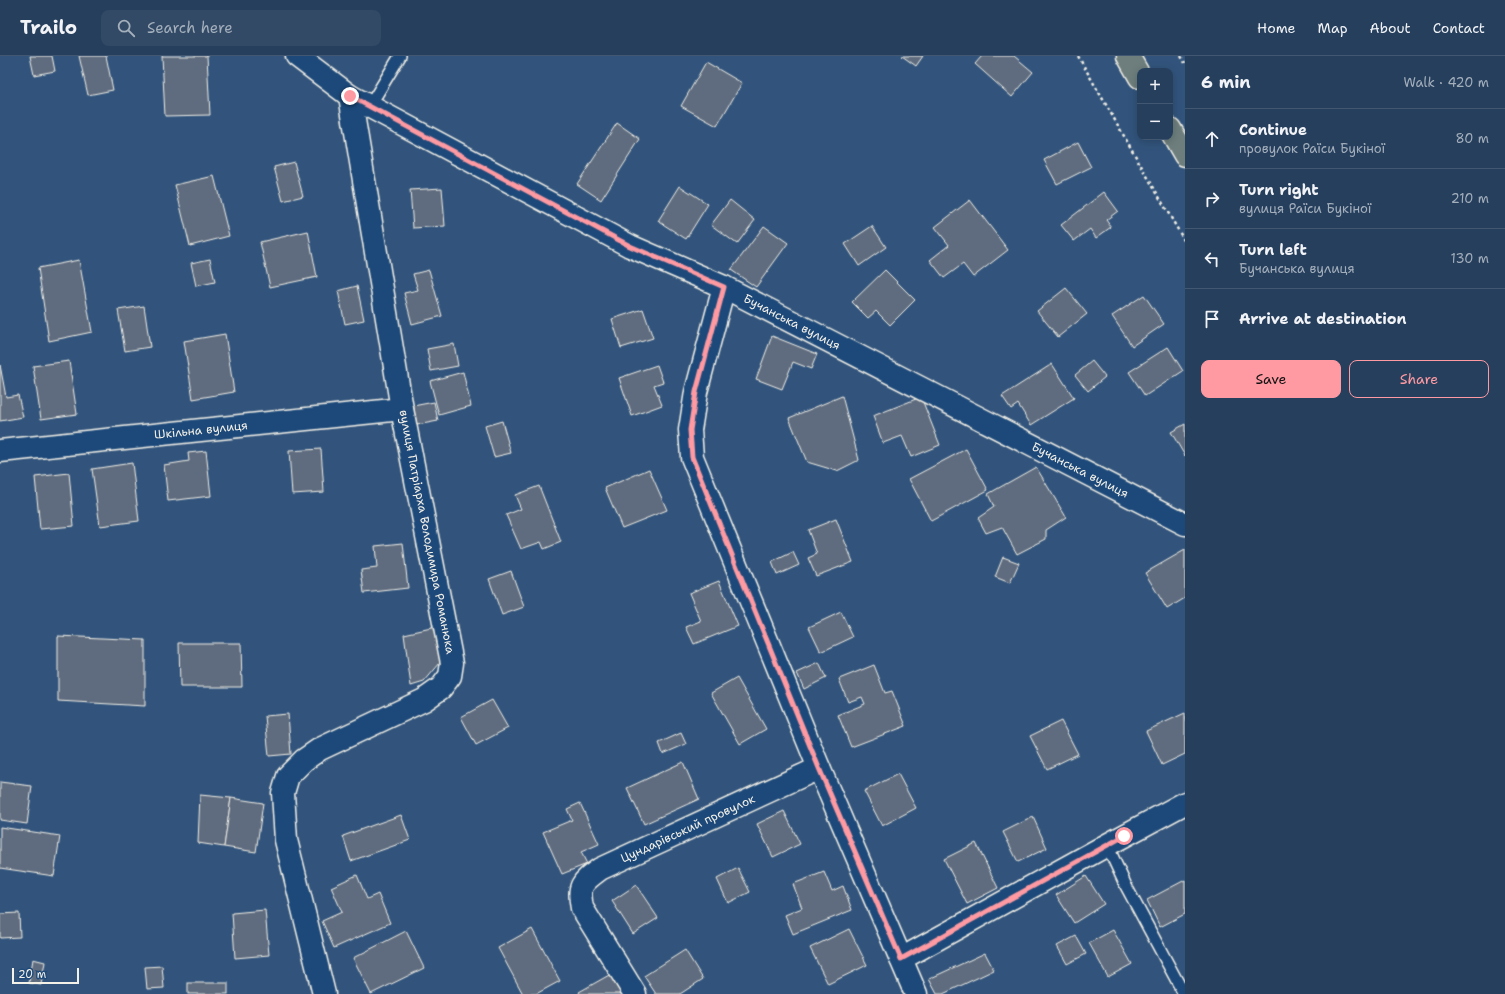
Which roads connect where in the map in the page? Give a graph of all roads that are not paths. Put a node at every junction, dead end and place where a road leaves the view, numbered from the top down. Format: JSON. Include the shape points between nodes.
{"nodes":[{"id":1,"x":297,"y":56,"type":"edge"},
{"id":2,"x":400,"y":56,"type":"edge"},
{"id":3,"x":1128,"y":56,"type":"edge"},
{"id":4,"x":1137,"y":72,"type":"edge"},
{"id":5,"x":350,"y":96,"type":"junction"},
{"id":6,"x":369,"y":107,"type":"junction"},
{"id":7,"x":1173,"y":134,"type":"edge"},
{"id":8,"x":1185,"y":155,"type":"edge"},
{"id":9,"x":724,"y":287,"type":"junction"},
{"id":10,"x":402,"y":410,"type":"junction"},
{"id":11,"x":0,"y":451,"type":"edge"},
{"id":12,"x":1185,"y":524,"type":"edge"},
{"id":13,"x":819,"y":768,"type":"junction"},
{"id":14,"x":1185,"y":803,"type":"edge"},
{"id":15,"x":1107,"y":845,"type":"junction"},
{"id":16,"x":901,"y":959,"type":"junction"},
{"id":17,"x":324,"y":994,"type":"edge"},
{"id":18,"x":635,"y":994,"type":"edge"},
{"id":19,"x":916,"y":994,"type":"edge"},
{"id":20,"x":1184,"y":994,"type":"edge"}],
"edges":[{"from":1,"to":5,"type":"street","name":"Бучанська вулиця"},
{"from":2,"to":6,"type":"lane"},
{"from":3,"to":4,"type":"main road"},
{"from":5,"to":6,"type":"street","name":"Бучанська вулиця"},
{"from":5,"to":10,"type":"street","name":"вулиця Патріарха Володимира Романюка"},
{"from":6,"to":9,"type":"street","name":"Бучанська вулиця","via":[[630,246]]},
{"from":7,"to":8,"type":"main road"},
{"from":9,"to":12,"type":"street","name":"Бучанська вулиця"},
{"from":9,"to":13,"type":"street","via":[[696,392],[690,430],[692,457]]},
{"from":10,"to":11,"type":"street","name":"Шкільна вулиця"},
{"from":10,"to":17,"type":"street","name":"вулиця Патріарха Володимира Романюка","via":[[452,663],[450,676],[441,688],[424,700],[320,749],[288,776],[284,793],[286,840]]},
{"from":13,"to":16,"type":"street"},
{"from":13,"to":18,"type":"street","name":"Цундарівський провулок","via":[[600,869],[585,880],[579,892],[582,908]]},
{"from":14,"to":15,"type":"street"},
{"from":15,"to":16,"type":"street"},
{"from":15,"to":20,"type":"lane"},
{"from":16,"to":19,"type":"street"}]}
